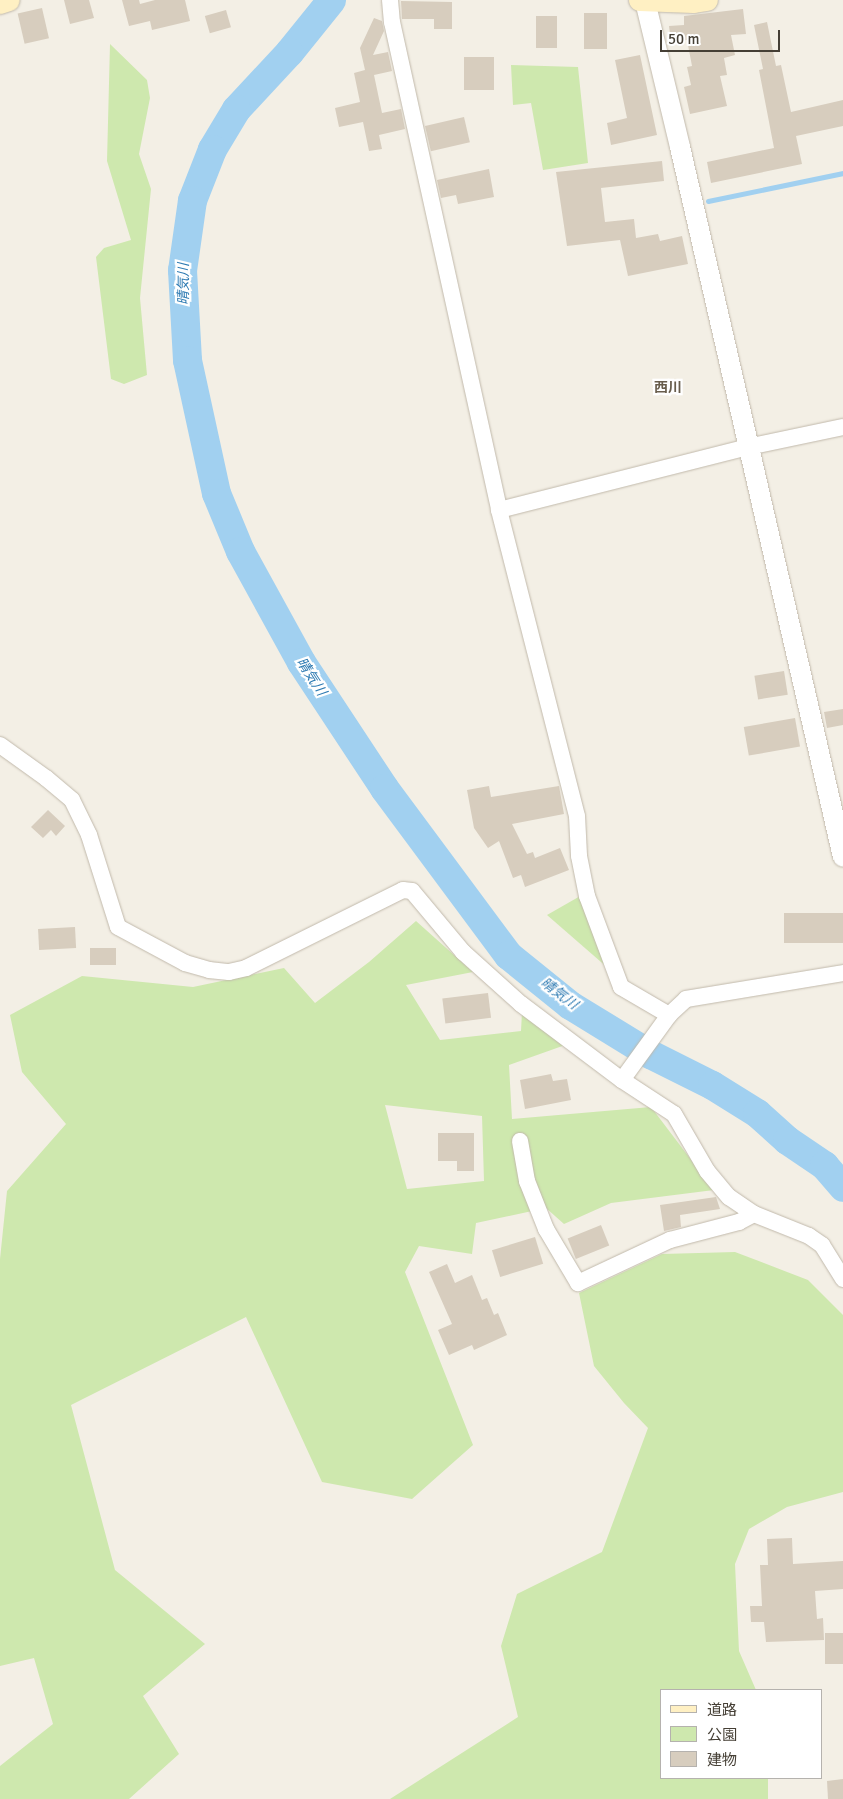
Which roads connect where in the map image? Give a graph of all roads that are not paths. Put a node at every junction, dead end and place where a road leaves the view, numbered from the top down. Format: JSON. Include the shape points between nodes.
{"nodes":[{"id":1,"x":9,"y":0,"type":"edge"},
{"id":2,"x":390,"y":0,"type":"edge"},
{"id":3,"x":643,"y":0,"type":"edge"},
{"id":4,"x":707,"y":0,"type":"edge"},
{"id":5,"x":0,"y":2,"type":"edge"},
{"id":6,"x":843,"y":427,"type":"edge"},
{"id":7,"x":748,"y":447,"type":"junction"},
{"id":8,"x":499,"y":510,"type":"junction"},
{"id":9,"x":0,"y":746,"type":"edge"},
{"id":10,"x":843,"y":857,"type":"edge"},
{"id":11,"x":843,"y":973,"type":"edge"},
{"id":12,"x":669,"y":1015,"type":"junction"},
{"id":13,"x":622,"y":1080,"type":"junction"},
{"id":14,"x":520,"y":1141,"type":"dead end"},
{"id":15,"x":754,"y":1214,"type":"junction"},
{"id":16,"x":843,"y":1279,"type":"edge"}],
"edges":[{"from":1,"to":5,"type":"main road"},
{"from":2,"to":8,"type":"street","via":[[392,22]]},
{"from":3,"to":4,"type":"main road"},
{"from":3,"to":7,"type":"street"},
{"from":6,"to":7,"type":"street"},
{"from":7,"to":8,"type":"street"},
{"from":7,"to":10,"type":"street"},
{"from":8,"to":12,"type":"street","via":[[577,816],[579,856],[587,896],[621,987]]},
{"from":9,"to":13,"type":"street","via":[[72,800],[89,835],[118,928],[185,963],[229,972],[246,968],[403,890],[412,891],[463,952],[491,979]]},
{"from":11,"to":12,"type":"street","via":[[686,999]]},
{"from":12,"to":13,"type":"street"},
{"from":13,"to":15,"type":"street","via":[[674,1114],[707,1171],[729,1196]]},
{"from":14,"to":15,"type":"street","via":[[527,1181],[546,1229],[578,1283],[670,1240],[739,1222]]},
{"from":15,"to":16,"type":"street","via":[[809,1236],[822,1245]]}]}
